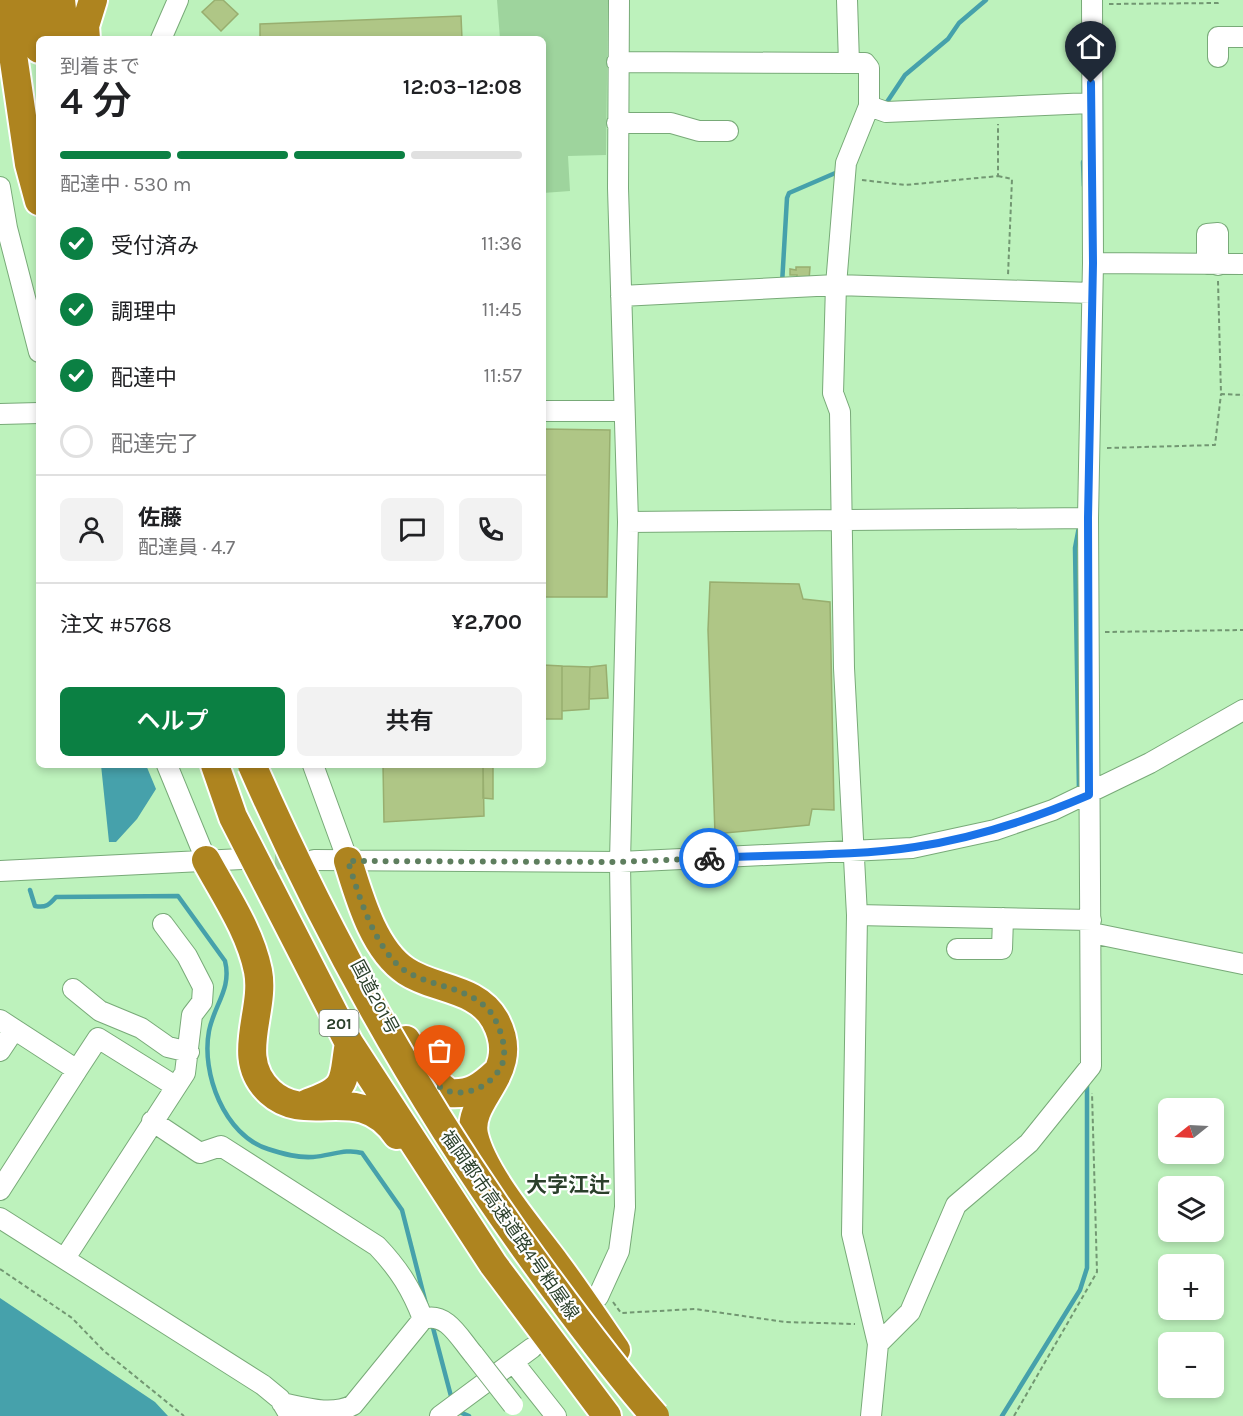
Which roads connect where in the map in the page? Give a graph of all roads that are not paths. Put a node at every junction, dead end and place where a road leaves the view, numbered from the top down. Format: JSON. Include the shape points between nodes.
{"nodes":[{"id":1,"x":5,"y":0,"type":"edge"},
{"id":2,"x":20,"y":0,"type":"edge"},
{"id":3,"x":33,"y":0,"type":"edge"},
{"id":4,"x":55,"y":0,"type":"edge"},
{"id":5,"x":61,"y":0,"type":"edge"},
{"id":6,"x":93,"y":0,"type":"edge"},
{"id":7,"x":178,"y":0,"type":"edge"},
{"id":8,"x":619,"y":0,"type":"edge"},
{"id":9,"x":847,"y":0,"type":"edge"},
{"id":10,"x":1092,"y":2,"type":"edge"},
{"id":11,"x":37,"y":36,"type":"edge"},
{"id":12,"x":59,"y":36,"type":"edge"},
{"id":13,"x":65,"y":36,"type":"edge"},
{"id":14,"x":86,"y":36,"type":"edge"},
{"id":15,"x":162,"y":36,"type":"edge"},
{"id":16,"x":1243,"y":37,"type":"edge"},
{"id":17,"x":1218,"y":57,"type":"dead end"},
{"id":18,"x":617,"y":62,"type":"junction"},
{"id":19,"x":849,"y":63,"type":"junction"},
{"id":20,"x":1091,"y":103,"type":"junction"},
{"id":21,"x":869,"y":106,"type":"junction"},
{"id":22,"x":617,"y":123,"type":"junction"},
{"id":23,"x":36,"y":131,"type":"edge"},
{"id":24,"x":728,"y":132,"type":"dead end"},
{"id":25,"x":36,"y":190,"type":"edge"},
{"id":26,"x":1,"y":197,"type":"edge"},
{"id":27,"x":1093,"y":263,"type":"junction"},
{"id":28,"x":1243,"y":264,"type":"edge"},
{"id":29,"x":836,"y":285,"type":"junction"},
{"id":30,"x":1092,"y":293,"type":"junction"},
{"id":31,"x":621,"y":296,"type":"junction"},
{"id":32,"x":36,"y":340,"type":"edge"},
{"id":33,"x":546,"y":411,"type":"edge"},
{"id":34,"x":624,"y":411,"type":"junction"},
{"id":35,"x":36,"y":413,"type":"edge"},
{"id":36,"x":0,"y":414,"type":"edge"},
{"id":37,"x":1088,"y":518,"type":"junction"},
{"id":38,"x":843,"y":521,"type":"junction"},
{"id":39,"x":628,"y":522,"type":"junction"},
{"id":40,"x":1243,"y":710,"type":"edge"},
{"id":41,"x":168,"y":768,"type":"edge"},
{"id":42,"x":216,"y":768,"type":"edge"},
{"id":43,"x":232,"y":768,"type":"edge"},
{"id":44,"x":253,"y":768,"type":"edge"},
{"id":45,"x":259,"y":768,"type":"edge"},
{"id":46,"x":314,"y":768,"type":"edge"},
{"id":47,"x":1089,"y":795,"type":"junction"},
{"id":48,"x":854,"y":852,"type":"junction"},
{"id":49,"x":206,"y":860,"type":"junction"},
{"id":50,"x":242,"y":860,"type":"tunnel mouth"},
{"id":51,"x":348,"y":861,"type":"junction"},
{"id":52,"x":620,"y":862,"type":"junction"},
{"id":53,"x":313,"y":869,"type":"junction"},
{"id":54,"x":0,"y":871,"type":"edge"},
{"id":55,"x":857,"y":915,"type":"junction"},
{"id":56,"x":1003,"y":918,"type":"junction"},
{"id":57,"x":163,"y":924,"type":"dead end"},
{"id":58,"x":1092,"y":927,"type":"junction"},
{"id":59,"x":957,"y":949,"type":"dead end"},
{"id":60,"x":1243,"y":964,"type":"edge"},
{"id":61,"x":73,"y":988,"type":"dead end"},
{"id":62,"x":7,"y":1025,"type":"edge"},
{"id":63,"x":350,"y":1043,"type":"junction"},
{"id":64,"x":0,"y":1051,"type":"edge"},
{"id":65,"x":189,"y":1052,"type":"junction"},
{"id":66,"x":77,"y":1070,"type":"junction"},
{"id":67,"x":499,"y":1070,"type":"junction"},
{"id":68,"x":175,"y":1086,"type":"junction"},
{"id":69,"x":300,"y":1106,"type":"junction"},
{"id":70,"x":152,"y":1121,"type":"junction"},
{"id":71,"x":0,"y":1190,"type":"edge"},
{"id":72,"x":0,"y":1218,"type":"edge"},
{"id":73,"x":64,"y":1258,"type":"junction"},
{"id":74,"x":493,"y":1264,"type":"junction"},
{"id":75,"x":601,"y":1292,"type":"road end"},
{"id":76,"x":423,"y":1319,"type":"junction"},
{"id":77,"x":875,"y":1334,"type":"junction"},
{"id":78,"x":532,"y":1348,"type":"dead end"},
{"id":79,"x":514,"y":1364,"type":"junction"},
{"id":80,"x":634,"y":1377,"type":"junction"},
{"id":81,"x":286,"y":1409,"type":"edge"},
{"id":82,"x":518,"y":1411,"type":"edge"},
{"id":83,"x":440,"y":1416,"type":"edge"},
{"id":84,"x":556,"y":1416,"type":"edge"},
{"id":85,"x":607,"y":1416,"type":"edge"},
{"id":86,"x":633,"y":1416,"type":"edge"},
{"id":87,"x":655,"y":1416,"type":"edge"},
{"id":88,"x":667,"y":1416,"type":"edge"},
{"id":89,"x":871,"y":1416,"type":"edge"}],
"edges":[{"from":1,"to":25,"type":"highway"},
{"from":2,"to":23,"type":"highway"},
{"from":3,"to":11,"type":"highway"},
{"from":4,"to":12,"type":"highway"},
{"from":5,"to":13,"type":"highway"},
{"from":6,"to":14,"type":"highway"},
{"from":7,"to":15,"type":"street"},
{"from":8,"to":18,"type":"street"},
{"from":9,"to":19,"type":"street"},
{"from":10,"to":20,"type":"street"},
{"from":16,"to":17,"type":"street","via":[[1218,37]]},
{"from":18,"to":19,"type":"street"},
{"from":18,"to":22,"type":"street"},
{"from":19,"to":21,"type":"street","via":[[865,63],[869,68]]},
{"from":20,"to":21,"type":"street","via":[[886,112]]},
{"from":20,"to":27,"type":"street"},
{"from":21,"to":29,"type":"street","via":[[846,163]]},
{"from":22,"to":24,"type":"street","via":[[671,123],[699,131]]},
{"from":22,"to":31,"type":"street"},
{"from":26,"to":32,"type":"street"},
{"from":27,"to":28,"type":"street"},
{"from":27,"to":30,"type":"street"},
{"from":29,"to":30,"type":"street"},
{"from":29,"to":31,"type":"street"},
{"from":29,"to":38,"type":"street","via":[[833,393],[840,412]]},
{"from":30,"to":37,"type":"street"},
{"from":31,"to":34,"type":"street"},
{"from":33,"to":34,"type":"street"},
{"from":34,"to":39,"type":"street"},
{"from":35,"to":36,"type":"street"},
{"from":37,"to":38,"type":"street"},
{"from":37,"to":47,"type":"street"},
{"from":38,"to":39,"type":"street"},
{"from":38,"to":48,"type":"street","via":[[844,668]]},
{"from":39,"to":52,"type":"street"},
{"from":40,"to":47,"type":"street"},
{"from":41,"to":49,"type":"street"},
{"from":42,"to":63,"type":"highway","number":"201","via":[[243,836]]},
{"from":43,"to":86,"type":"highway","name":"福岡都市高速道路4号粕屋線","via":[[355,1017],[426,1137],[499,1245]]},
{"from":44,"to":87,"type":"highway","name":"福岡都市高速道路4号粕屋線","bridge":true,"via":[[333,937],[444,1131],[585,1330]]},
{"from":45,"to":53,"type":"highway","name":"国道201号","number":"201","via":[[279,815]]},
{"from":46,"to":51,"type":"street"},
{"from":47,"to":48,"type":"street","via":[[955,840]]},
{"from":47,"to":58,"type":"street"},
{"from":48,"to":52,"type":"street"},
{"from":48,"to":55,"type":"street"},
{"from":49,"to":50,"type":"street"},
{"from":49,"to":54,"type":"street"},
{"from":49,"to":69,"type":"highway","via":[[246,934],[258,972],[259,994],[250,1047],[259,1078],[271,1093]]},
{"from":51,"to":52,"type":"street"},
{"from":51,"to":53,"type":"street"},
{"from":51,"to":67,"type":"highway","via":[[386,952],[406,971],[480,1002],[490,1012],[504,1048]]},
{"from":52,"to":75,"type":"street","via":[[625,1207],[619,1251]]},
{"from":53,"to":67,"type":"highway","via":[[429,1077],[449,1093],[460,1094],[481,1087]]},
{"from":53,"to":80,"type":"highway","name":"国道201号","number":"201","via":[[403,1050],[457,1140],[514,1228]]},
{"from":55,"to":56,"type":"street"},
{"from":55,"to":77,"type":"street","via":[[852,1234]]},
{"from":56,"to":58,"type":"street"},
{"from":56,"to":59,"type":"street","via":[[1002,949]]},
{"from":57,"to":65,"type":"street","via":[[187,956],[202,987],[202,1002],[192,1015]]},
{"from":58,"to":60,"type":"street"},
{"from":58,"to":77,"type":"street","via":[[1091,1066],[1029,1143],[956,1205],[910,1312]]},
{"from":61,"to":65,"type":"street","via":[[100,1011],[141,1028],[168,1047]]},
{"from":62,"to":64,"type":"street"},
{"from":62,"to":66,"type":"street"},
{"from":63,"to":69,"type":"highway","via":[[346,1078],[339,1088]]},
{"from":63,"to":74,"type":"highway","number":"201"},
{"from":65,"to":68,"type":"street","via":[[185,1073]]},
{"from":66,"to":68,"type":"street","via":[[98,1038]]},
{"from":66,"to":71,"type":"street"},
{"from":67,"to":80,"type":"highway","via":[[477,1113],[473,1131],[478,1151]]},
{"from":68,"to":70,"type":"street"},
{"from":69,"to":74,"type":"highway","via":[[350,1105],[379,1115],[450,1214]]},
{"from":70,"to":73,"type":"street"},
{"from":70,"to":76,"type":"street","via":[[200,1153],[221,1146],[377,1246],[411,1288]]},
{"from":72,"to":73,"type":"street"},
{"from":73,"to":81,"type":"street","via":[[263,1385]]},
{"from":74,"to":85,"type":"highway","number":"201"},
{"from":76,"to":81,"type":"street","via":[[344,1412]]},
{"from":76,"to":82,"type":"street","bridge":true,"via":[[440,1317]]},
{"from":77,"to":89,"type":"street"},
{"from":78,"to":79,"type":"street"},
{"from":79,"to":83,"type":"street"},
{"from":79,"to":84,"type":"street"},
{"from":80,"to":88,"type":"highway","name":"国道201号","number":"201"}]}
